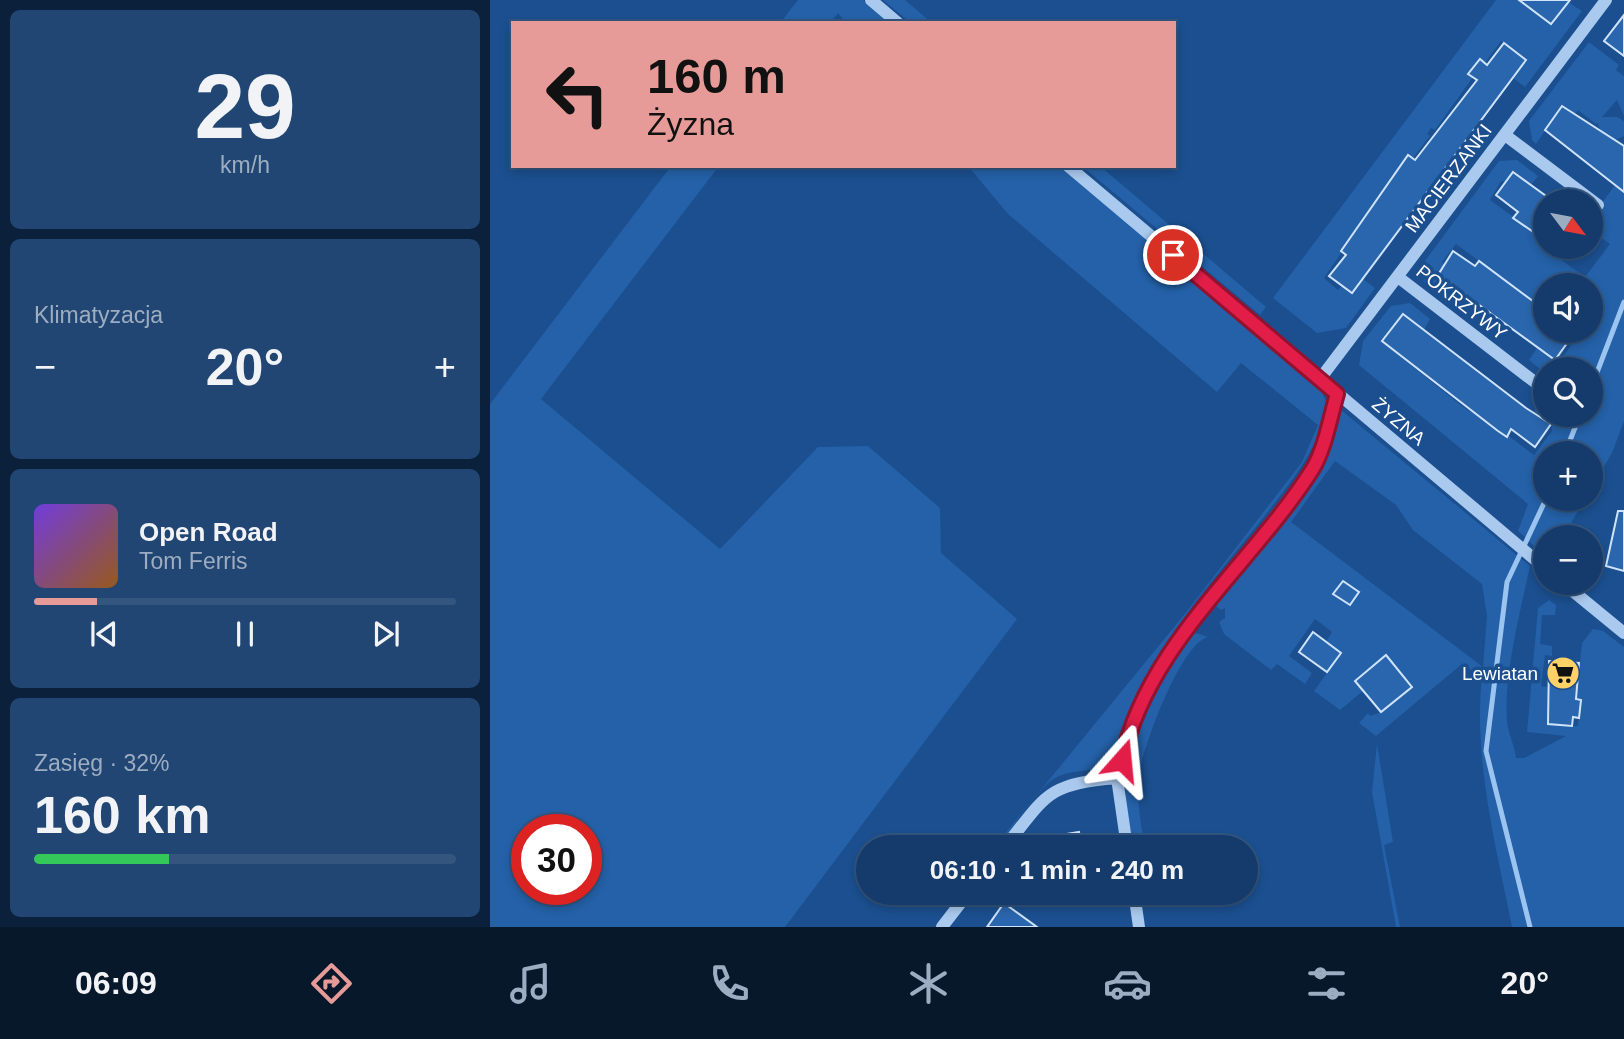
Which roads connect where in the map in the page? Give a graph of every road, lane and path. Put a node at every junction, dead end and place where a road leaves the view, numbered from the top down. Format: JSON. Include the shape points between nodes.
{"nodes":[{"id":1,"x":871,"y":0,"type":"edge"},
{"id":2,"x":1606,"y":0,"type":"edge"},
{"id":3,"x":896,"y":21,"type":"edge"},
{"id":4,"x":1505,"y":135,"type":"junction"},
{"id":5,"x":1070,"y":168,"type":"edge"},
{"id":6,"x":1577,"y":189,"type":"edge"},
{"id":7,"x":1398,"y":277,"type":"junction"},
{"id":8,"x":1320,"y":379,"type":"junction"},
{"id":9,"x":1533,"y":381,"type":"edge"},
{"id":10,"x":1337,"y":394,"type":"junction"},
{"id":11,"x":1533,"y":559,"type":"edge"},
{"id":12,"x":1578,"y":595,"type":"edge"},
{"id":13,"x":1624,"y":633,"type":"edge"},
{"id":14,"x":1117,"y":778,"type":"junction"},
{"id":15,"x":1016,"y":835,"type":"edge"},
{"id":16,"x":1125,"y":835,"type":"edge"},
{"id":17,"x":960,"y":905,"type":"edge"},
{"id":18,"x":1136,"y":905,"type":"edge"},
{"id":19,"x":942,"y":927,"type":"edge"},
{"id":20,"x":1139,"y":927,"type":"edge"}],
"edges":[{"from":1,"to":3,"type":"street"},
{"from":2,"to":4,"type":"street","name":"MACIERZANKI"},
{"from":4,"to":6,"type":"street"},
{"from":4,"to":7,"type":"street","name":"MACIERZANKI"},
{"from":5,"to":8,"type":"street","name":"ŻYZNA"},
{"from":7,"to":8,"type":"street","name":"MACIERZANKI"},
{"from":7,"to":9,"type":"street","name":"POKRZYWY"},
{"from":8,"to":10,"type":"street","name":"ŻYZNA"},
{"from":10,"to":11,"type":"street","name":"ŻYZNA"},
{"from":10,"to":14,"type":"street","via":[[1313,468],[1158,668],[1126,742]]},
{"from":12,"to":13,"type":"street"},
{"from":14,"to":15,"type":"street","via":[[1056,789]]},
{"from":14,"to":16,"type":"street"},
{"from":17,"to":19,"type":"street"},
{"from":18,"to":20,"type":"street"}]}
